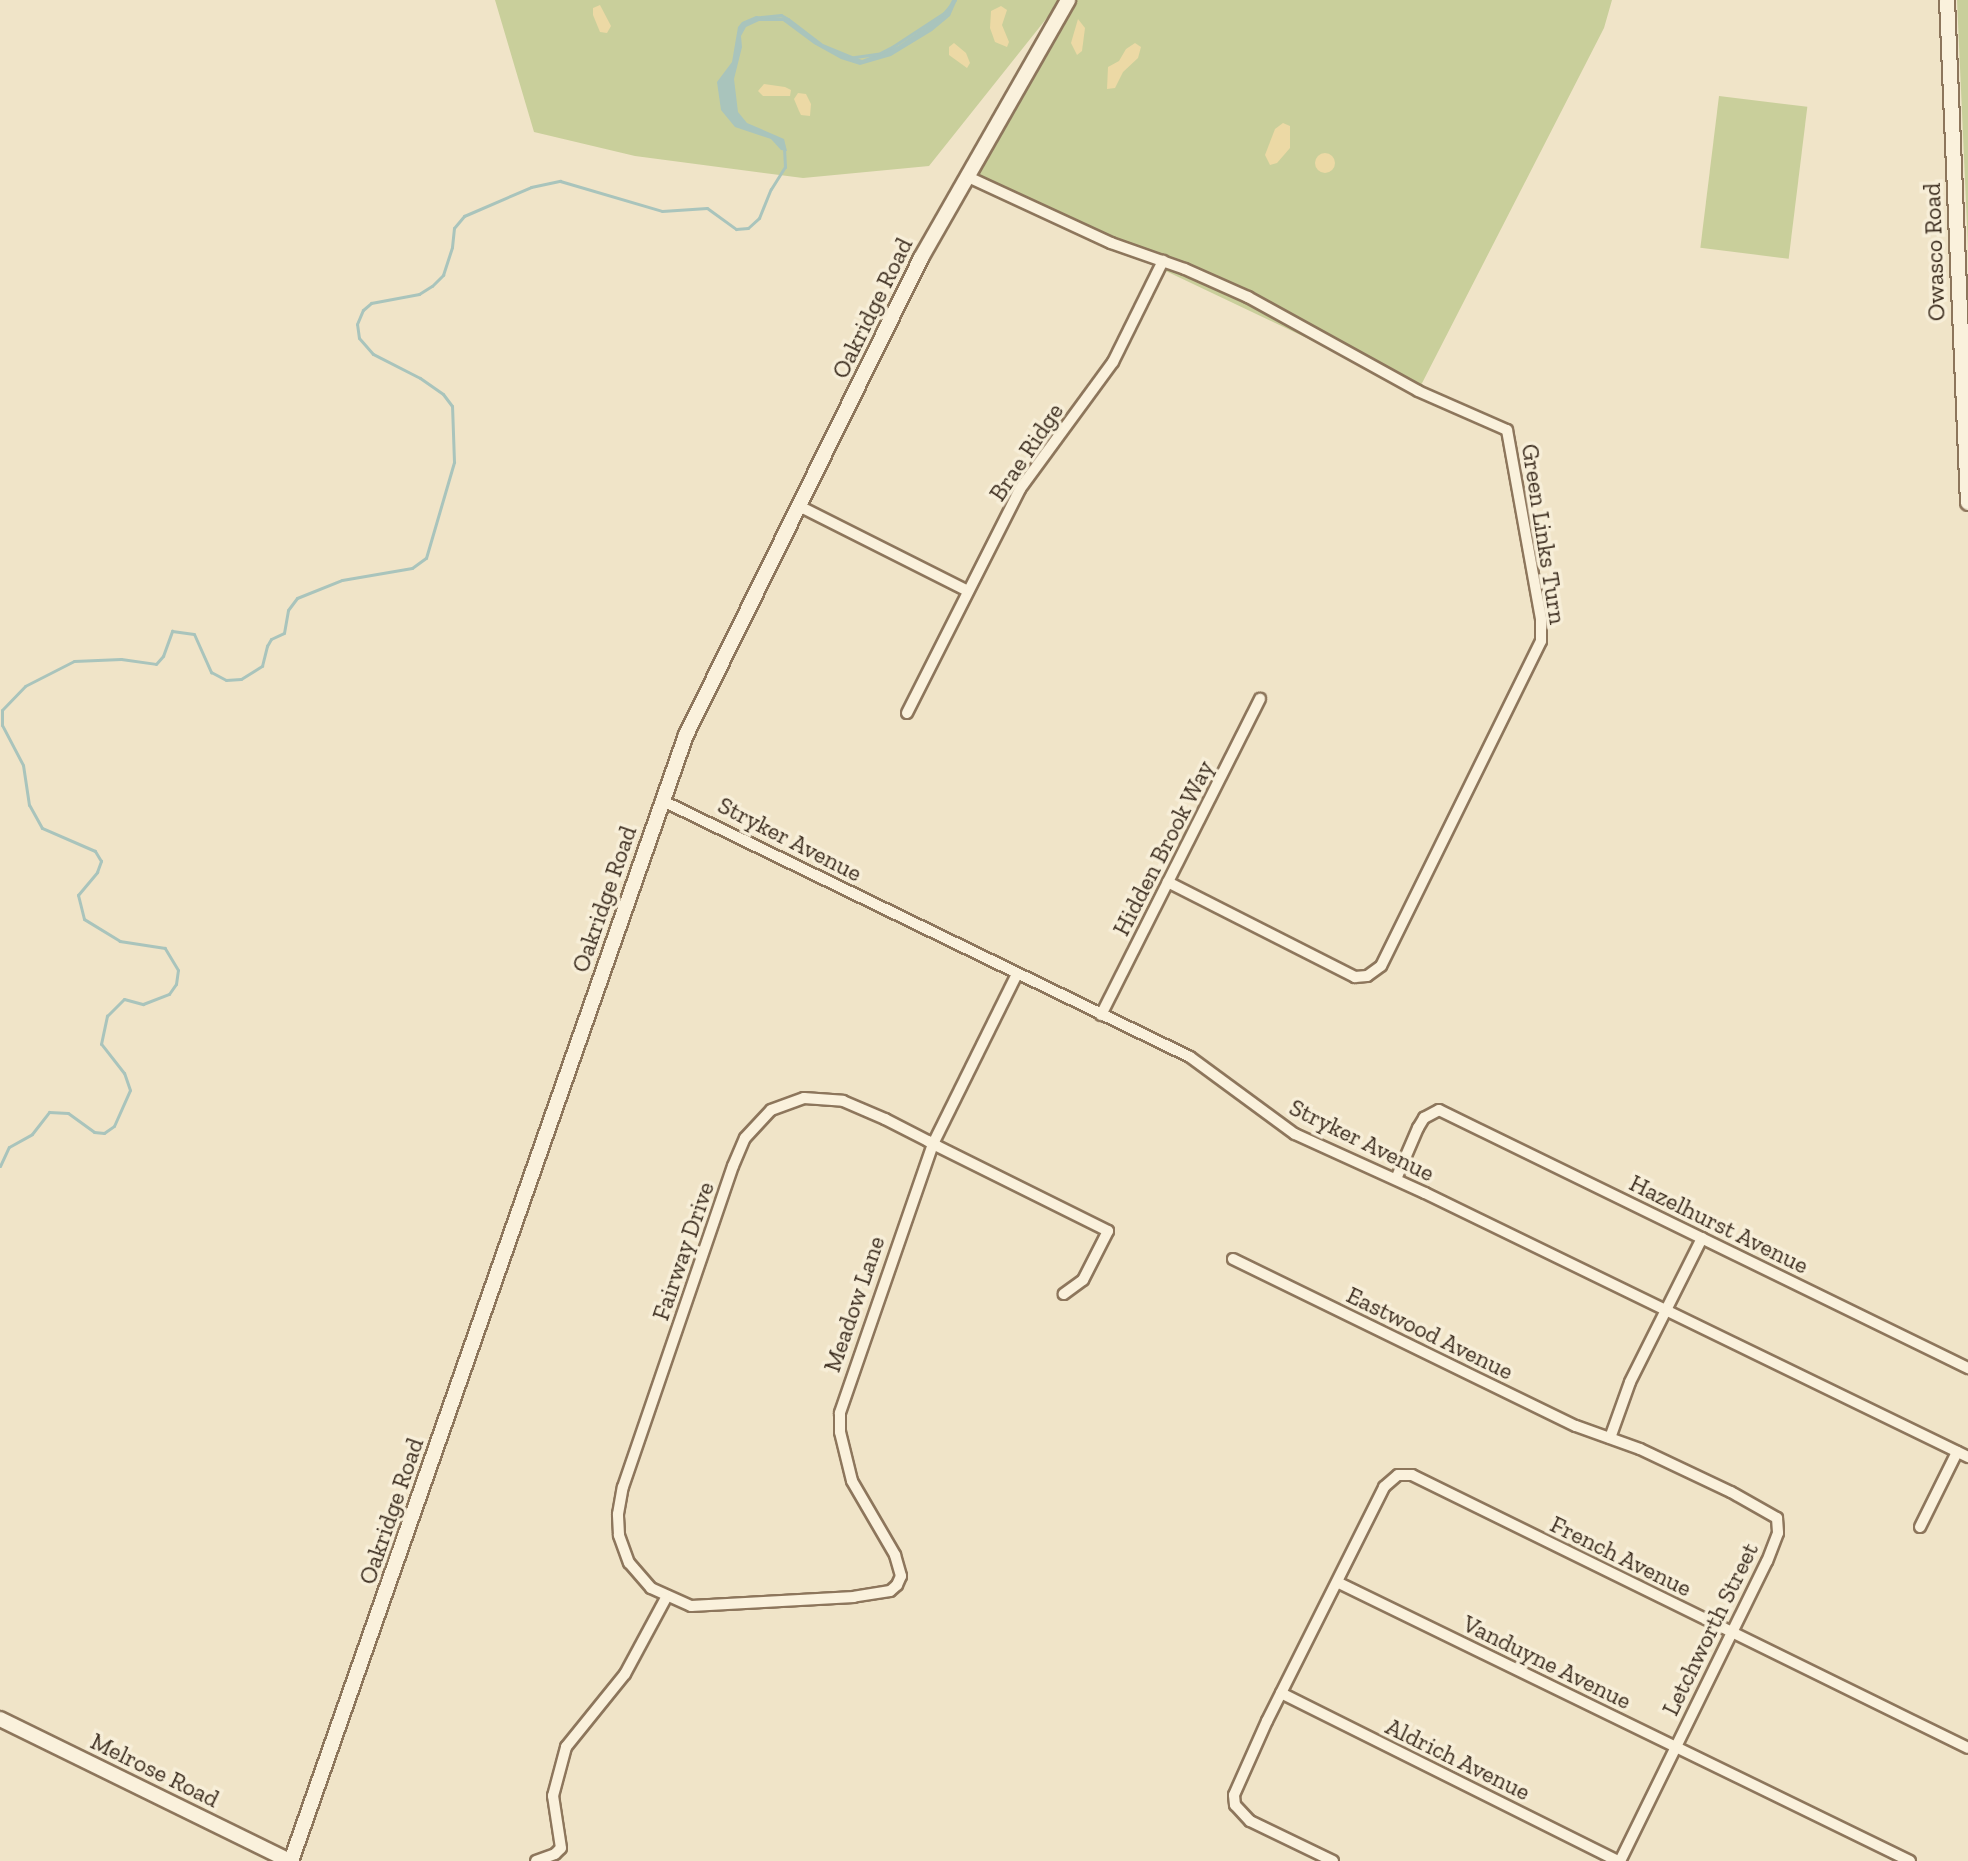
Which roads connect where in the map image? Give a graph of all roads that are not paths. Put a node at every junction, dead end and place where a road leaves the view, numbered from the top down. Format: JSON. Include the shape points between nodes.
{"nodes":[{"id":1,"x":1068,"y":0,"type":"edge"},
{"id":2,"x":1947,"y":0,"type":"edge"},
{"id":3,"x":966,"y":176,"type":"junction"},
{"id":4,"x":1163,"y":261,"type":"junction"},
{"id":5,"x":1966,"y":445,"type":"edge"},
{"id":6,"x":1968,"y":503,"type":"edge"},
{"id":7,"x":799,"y":506,"type":"junction"},
{"id":8,"x":968,"y":591,"type":"junction"},
{"id":9,"x":1260,"y":699,"type":"dead end"},
{"id":10,"x":907,"y":713,"type":"dead end"},
{"id":11,"x":661,"y":800,"type":"junction"},
{"id":12,"x":1168,"y":882,"type":"junction"},
{"id":13,"x":1017,"y":974,"type":"junction"},
{"id":14,"x":1101,"y":1015,"type":"junction"},
{"id":15,"x":933,"y":1144,"type":"junction"},
{"id":16,"x":1396,"y":1179,"type":"junction"},
{"id":17,"x":1702,"y":1238,"type":"junction"},
{"id":18,"x":1233,"y":1259,"type":"dead end"},
{"id":19,"x":1064,"y":1294,"type":"dead end"},
{"id":20,"x":1665,"y":1311,"type":"junction"},
{"id":21,"x":1968,"y":1368,"type":"edge"},
{"id":22,"x":1610,"y":1438,"type":"junction"},
{"id":23,"x":1957,"y":1452,"type":"junction"},
{"id":24,"x":1968,"y":1457,"type":"edge"},
{"id":25,"x":1920,"y":1527,"type":"dead end"},
{"id":26,"x":1339,"y":1583,"type":"junction"},
{"id":27,"x":666,"y":1598,"type":"junction"},
{"id":28,"x":828,"y":1599,"type":"joint"},
{"id":29,"x":1733,"y":1633,"type":"junction"},
{"id":30,"x":1281,"y":1693,"type":"junction"},
{"id":31,"x":0,"y":1719,"type":"edge"},
{"id":32,"x":1676,"y":1746,"type":"junction"},
{"id":33,"x":1968,"y":1748,"type":"edge"},
{"id":34,"x":291,"y":1861,"type":"edge"},
{"id":35,"x":536,"y":1861,"type":"edge"},
{"id":36,"x":1333,"y":1861,"type":"edge"},
{"id":37,"x":1619,"y":1861,"type":"edge"},
{"id":38,"x":1910,"y":1861,"type":"edge"}],
"edges":[{"from":1,"to":3,"type":"street","name":"Oakridge Road"},
{"from":2,"to":5,"type":"street","name":"Owasco Road"},
{"from":3,"to":4,"type":"street","name":"Green Links Turn","via":[[1111,243]]},
{"from":3,"to":7,"type":"street","name":"Oakridge Road"},
{"from":4,"to":8,"type":"street","name":"Brae Ridge","via":[[1113,362],[1020,489]]},
{"from":4,"to":12,"type":"street","name":"Green Links Turn","via":[[1248,297],[1418,391],[1507,430],[1541,619],[1541,641],[1381,966],[1367,976],[1355,977]]},
{"from":5,"to":6,"type":"street","name":"Owasco Road"},
{"from":7,"to":8,"type":"street"},
{"from":7,"to":11,"type":"street","name":"Oakridge Road","via":[[698,708]]},
{"from":8,"to":10,"type":"street","name":"Brae Ridge"},
{"from":9,"to":12,"type":"street","name":"Hidden Brook Way"},
{"from":11,"to":13,"type":"street","name":"Stryker Avenue"},
{"from":11,"to":34,"type":"street","name":"Oakridge Road"},
{"from":12,"to":14,"type":"street","name":"Hidden Brook Way"},
{"from":13,"to":14,"type":"street","name":"Stryker Avenue"},
{"from":13,"to":15,"type":"street","name":"Meadow Lane"},
{"from":14,"to":16,"type":"street","name":"Stryker Avenue","via":[[1208,1068],[1295,1134]]},
{"from":15,"to":19,"type":"street","name":"Fairway Drive","via":[[1108,1231],[1083,1280]]},
{"from":15,"to":27,"type":"street","name":"Fairway Drive","via":[[843,1101],[815,1097],[777,1106],[745,1138],[618,1514],[629,1563]]},
{"from":15,"to":28,"type":"street","name":"Meadow Lane","via":[[840,1413],[852,1481],[895,1555],[901,1576],[890,1591]]},
{"from":16,"to":17,"type":"street","name":"Hazelhurst Avenue","via":[[1424,1118],[1439,1110]]},
{"from":16,"to":20,"type":"street","name":"Stryker Avenue"},
{"from":17,"to":20,"type":"street"},
{"from":17,"to":21,"type":"street","name":"Hazelhurst Avenue"},
{"from":18,"to":22,"type":"street","name":"Eastwood Avenue"},
{"from":20,"to":22,"type":"street"},
{"from":20,"to":23,"type":"street","name":"Stryker Avenue"},
{"from":22,"to":29,"type":"street","name":"Letchworth Street","via":[[1777,1518],[1773,1547]]},
{"from":23,"to":24,"type":"street","name":"Stryker Avenue"},
{"from":23,"to":25,"type":"street"},
{"from":26,"to":29,"type":"street","name":"French Avenue","via":[[1388,1482],[1406,1474]]},
{"from":26,"to":30,"type":"street"},
{"from":26,"to":32,"type":"street","name":"Vanduyne Avenue"},
{"from":27,"to":28,"type":"street","name":"Fairway Drive","via":[[708,1607]]},
{"from":27,"to":35,"type":"street","via":[[625,1674],[566,1747],[553,1796],[561,1848]]},
{"from":29,"to":32,"type":"street","name":"Letchworth Street"},
{"from":29,"to":33,"type":"street","name":"French Avenue"},
{"from":30,"to":36,"type":"street","via":[[1236,1788],[1235,1805]]},
{"from":30,"to":37,"type":"street","name":"Aldrich Avenue"},
{"from":31,"to":34,"type":"street","name":"Melrose Road"},
{"from":32,"to":37,"type":"street","name":"Letchworth Street"},
{"from":32,"to":38,"type":"street","name":"Vanduyne Avenue"}]}
